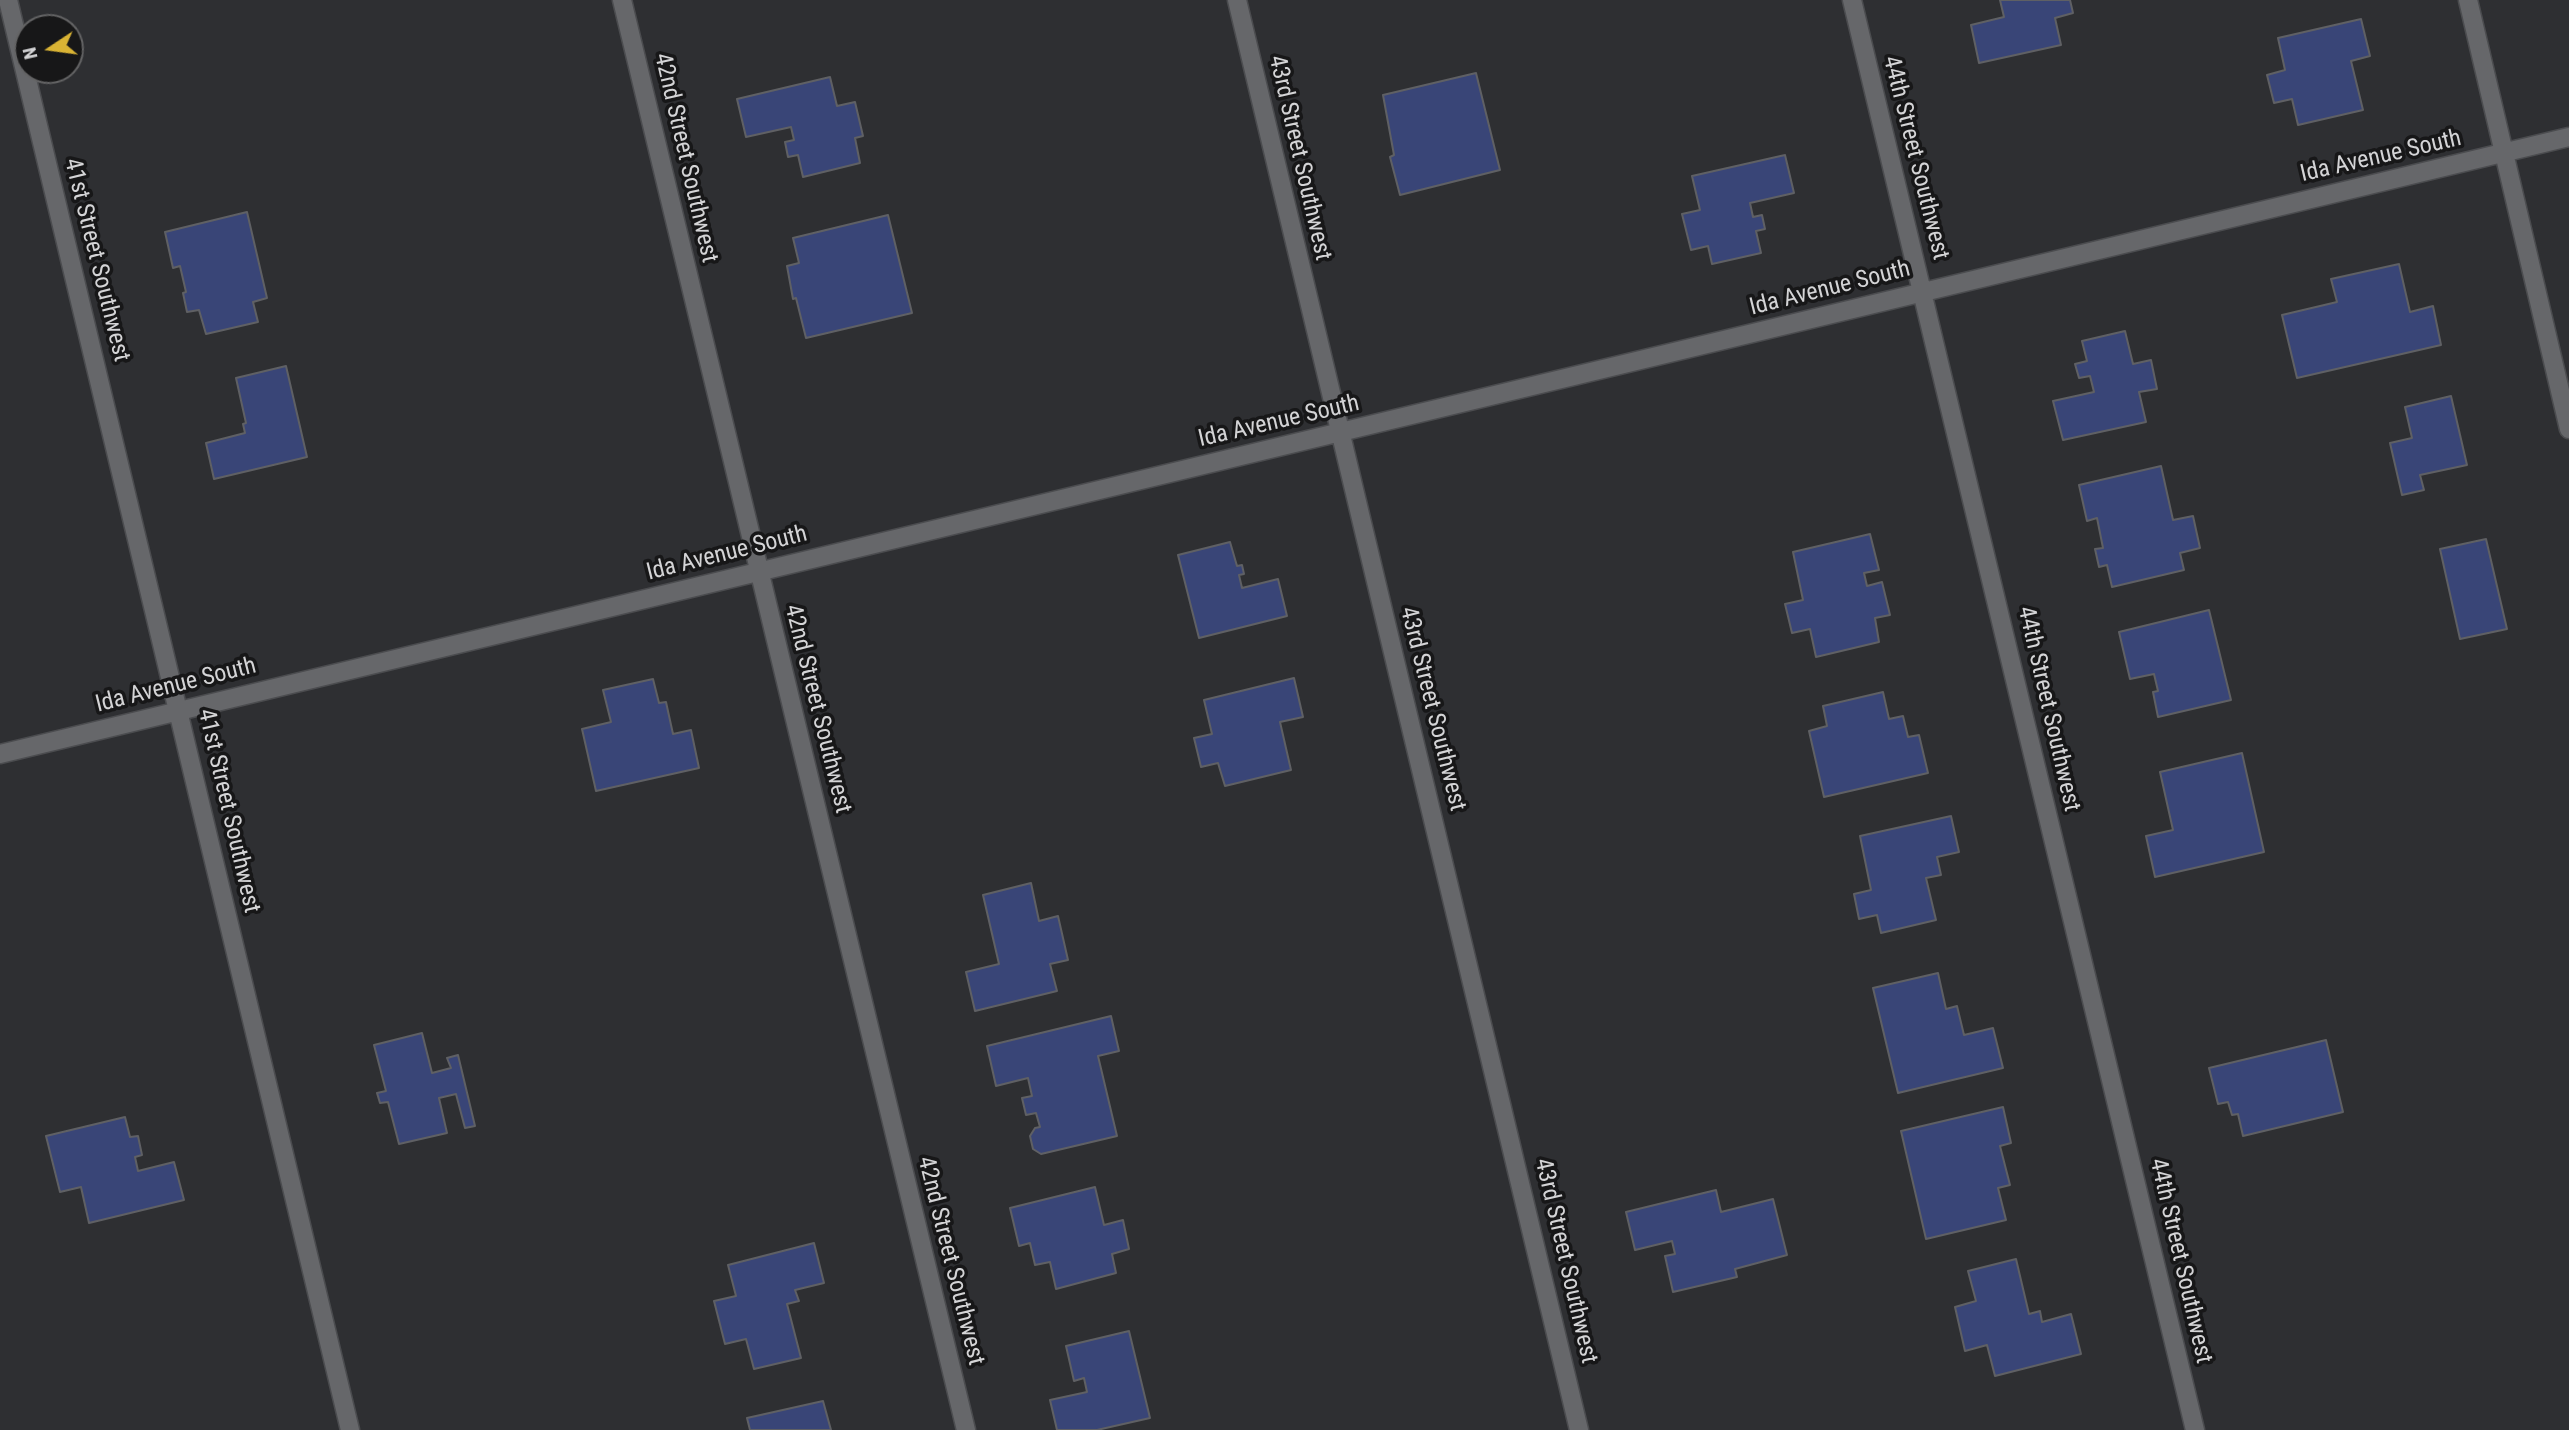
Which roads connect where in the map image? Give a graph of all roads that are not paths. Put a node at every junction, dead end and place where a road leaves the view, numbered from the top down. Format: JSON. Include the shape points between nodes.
{"nodes":[{"id":1,"x":8,"y":0,"type":"edge"},
{"id":2,"x":622,"y":0,"type":"edge"},
{"id":3,"x":1237,"y":0,"type":"edge"},
{"id":4,"x":1852,"y":0,"type":"edge"},
{"id":5,"x":2468,"y":0,"type":"edge"},
{"id":6,"x":2569,"y":137,"type":"edge"},
{"id":7,"x":2504,"y":153,"type":"junction"},
{"id":8,"x":1923,"y":292,"type":"junction"},
{"id":9,"x":2569,"y":429,"type":"edge"},
{"id":10,"x":1339,"y":432,"type":"junction"},
{"id":11,"x":759,"y":572,"type":"junction"},
{"id":12,"x":180,"y":711,"type":"junction"},
{"id":13,"x":0,"y":754,"type":"edge"},
{"id":14,"x":350,"y":1430,"type":"edge"},
{"id":15,"x":966,"y":1430,"type":"edge"},
{"id":16,"x":1579,"y":1430,"type":"edge"},
{"id":17,"x":2195,"y":1430,"type":"edge"}],
"edges":[{"from":1,"to":12,"type":"street","name":"41st Street Southwest"},
{"from":2,"to":11,"type":"street","name":"42nd Street Southwest"},
{"from":3,"to":10,"type":"street","name":"43rd Street Southwest"},
{"from":4,"to":8,"type":"street","name":"44th Street Southwest"},
{"from":5,"to":7,"type":"street"},
{"from":6,"to":7,"type":"street","name":"Ida Avenue South"},
{"from":7,"to":8,"type":"street","name":"Ida Avenue South"},
{"from":7,"to":9,"type":"street"},
{"from":8,"to":10,"type":"street","name":"Ida Avenue South"},
{"from":8,"to":17,"type":"street","name":"44th Street Southwest"},
{"from":10,"to":11,"type":"street","name":"Ida Avenue South"},
{"from":10,"to":16,"type":"street","name":"43rd Street Southwest"},
{"from":11,"to":12,"type":"street","name":"Ida Avenue South"},
{"from":11,"to":15,"type":"street","name":"42nd Street Southwest"},
{"from":12,"to":13,"type":"street","name":"Ida Avenue South"},
{"from":12,"to":14,"type":"street","name":"41st Street Southwest"}]}
